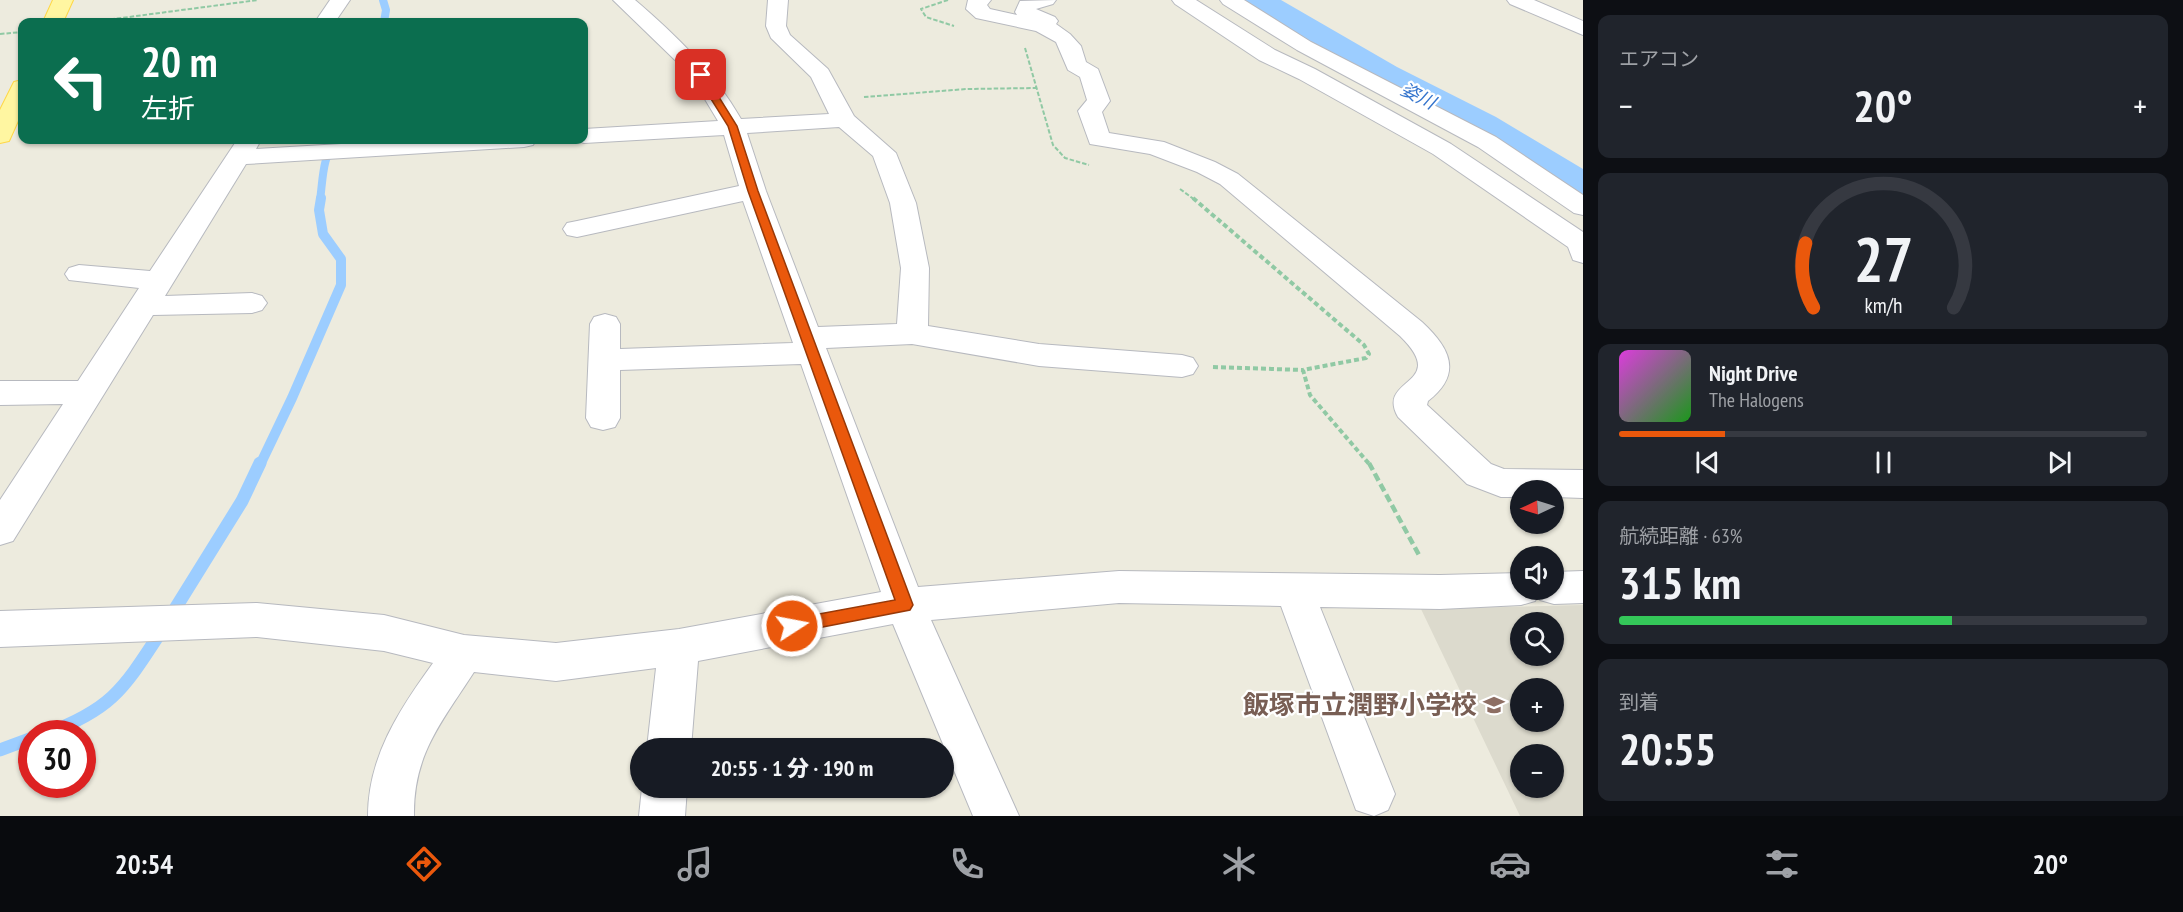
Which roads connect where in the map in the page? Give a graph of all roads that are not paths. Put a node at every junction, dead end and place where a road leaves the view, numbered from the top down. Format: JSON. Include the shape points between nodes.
{"nodes":[{"id":1,"x":63,"y":0,"type":"edge"},
{"id":2,"x":340,"y":0,"type":"edge"},
{"id":3,"x":623,"y":0,"type":"edge"},
{"id":4,"x":778,"y":0,"type":"edge"},
{"id":5,"x":981,"y":0,"type":"edge"},
{"id":6,"x":1046,"y":0,"type":"edge"},
{"id":7,"x":1182,"y":0,"type":"edge"},
{"id":8,"x":1230,"y":0,"type":"edge"},
{"id":9,"x":1517,"y":0,"type":"edge"},
{"id":10,"x":55,"y":18,"type":"edge"},
{"id":11,"x":328,"y":18,"type":"edge"},
{"id":12,"x":1050,"y":29,"type":"junction"},
{"id":13,"x":1583,"y":29,"type":"edge"},
{"id":14,"x":18,"y":96,"type":"edge"},
{"id":15,"x":839,"y":109,"type":"junction"},
{"id":16,"x":732,"y":126,"type":"junction"},
{"id":17,"x":0,"y":136,"type":"edge"},
{"id":18,"x":588,"y":136,"type":"edge"},
{"id":19,"x":384,"y":144,"type":"edge"},
{"id":20,"x":244,"y":148,"type":"edge"},
{"id":21,"x":753,"y":191,"type":"junction"},
{"id":22,"x":1583,"y":207,"type":"edge"},
{"id":23,"x":577,"y":229,"type":"dead end"},
{"id":24,"x":1583,"y":256,"type":"edge"},
{"id":25,"x":79,"y":274,"type":"dead end"},
{"id":26,"x":1583,"y":276,"type":"edge"},
{"id":27,"x":159,"y":281,"type":"junction"},
{"id":28,"x":252,"y":303,"type":"dead end"},
{"id":29,"x":143,"y":306,"type":"junction"},
{"id":30,"x":605,"y":324,"type":"dead end"},
{"id":31,"x":912,"y":334,"type":"junction"},
{"id":32,"x":810,"y":345,"type":"junction"},
{"id":33,"x":604,"y":360,"type":"junction"},
{"id":34,"x":1182,"y":366,"type":"road end"},
{"id":35,"x":88,"y":392,"type":"junction"},
{"id":36,"x":0,"y":393,"type":"edge"},
{"id":37,"x":603,"y":418,"type":"dead end"},
{"id":38,"x":1583,"y":484,"type":"edge"},
{"id":39,"x":0,"y":530,"type":"edge"},
{"id":40,"x":1583,"y":587,"type":"edge"},
{"id":41,"x":1564,"y":588,"type":"edge"},
{"id":42,"x":1294,"y":589,"type":"junction"},
{"id":43,"x":1510,"y":589,"type":"edge"},
{"id":44,"x":905,"y":605,"type":"junction"},
{"id":45,"x":0,"y":629,"type":"edge"},
{"id":46,"x":679,"y":647,"type":"junction"},
{"id":47,"x":464,"y":653,"type":"junction"},
{"id":48,"x":670,"y":738,"type":"edge"},
{"id":49,"x":1372,"y":794,"type":"dead end"},
{"id":50,"x":664,"y":798,"type":"edge"},
{"id":51,"x":391,"y":816,"type":"edge"},
{"id":52,"x":662,"y":816,"type":"edge"},
{"id":53,"x":996,"y":816,"type":"edge"}],
"edges":[{"from":1,"to":10,"type":"main road"},
{"from":2,"to":11,"type":"street"},
{"from":3,"to":16,"type":"street","via":[[688,58]]},
{"from":4,"to":15,"type":"street","via":[[776,26],[781,38],[820,74]]},
{"from":5,"to":12,"type":"street","via":[[976,9],[983,14]]},
{"from":6,"to":12,"type":"street","via":[[1027,5],[1025,12],[1053,23]]},
{"from":7,"to":24,"type":"street","via":[[1268,55],[1442,150],[1581,243]]},
{"from":8,"to":22,"type":"street","via":[[1304,46],[1487,142]]},
{"from":9,"to":13,"type":"street"},
{"from":12,"to":38,"type":"street","via":[[1070,46],[1076,64],[1090,74],[1099,101],[1090,111],[1099,139],[1155,147],[1229,179],[1411,329],[1431,351],[1434,370],[1427,386],[1412,394],[1410,409],[1479,474],[1501,483]]},
{"from":14,"to":17,"type":"main road"},
{"from":15,"to":16,"type":"street"},
{"from":15,"to":31,"type":"street","via":[[884,153],[903,203],[915,268]]},
{"from":16,"to":18,"type":"street"},
{"from":16,"to":21,"type":"street"},
{"from":19,"to":20,"type":"street"},
{"from":20,"to":27,"type":"street"},
{"from":21,"to":23,"type":"street"},
{"from":21,"to":32,"type":"street"},
{"from":24,"to":26,"type":"street","via":[[1565,265]]},
{"from":25,"to":27,"type":"street"},
{"from":27,"to":29,"type":"street"},
{"from":28,"to":29,"type":"street"},
{"from":29,"to":35,"type":"street"},
{"from":30,"to":33,"type":"street"},
{"from":31,"to":32,"type":"street"},
{"from":31,"to":34,"type":"street","via":[[1039,355]]},
{"from":32,"to":33,"type":"street"},
{"from":32,"to":44,"type":"street"},
{"from":33,"to":37,"type":"street"},
{"from":35,"to":36,"type":"street"},
{"from":35,"to":39,"type":"street"},
{"from":40,"to":41,"type":"street"},
{"from":42,"to":43,"type":"street"},
{"from":42,"to":44,"type":"street","via":[[1119,587]]},
{"from":42,"to":49,"type":"street"},
{"from":44,"to":46,"type":"street"},
{"from":44,"to":53,"type":"street"},
{"from":45,"to":47,"type":"street","via":[[257,620],[384,633]]},
{"from":46,"to":47,"type":"street","via":[[556,662]]},
{"from":46,"to":48,"type":"street"},
{"from":47,"to":51,"type":"street","via":[[397,761],[389,803]]},
{"from":50,"to":52,"type":"street"}]}
